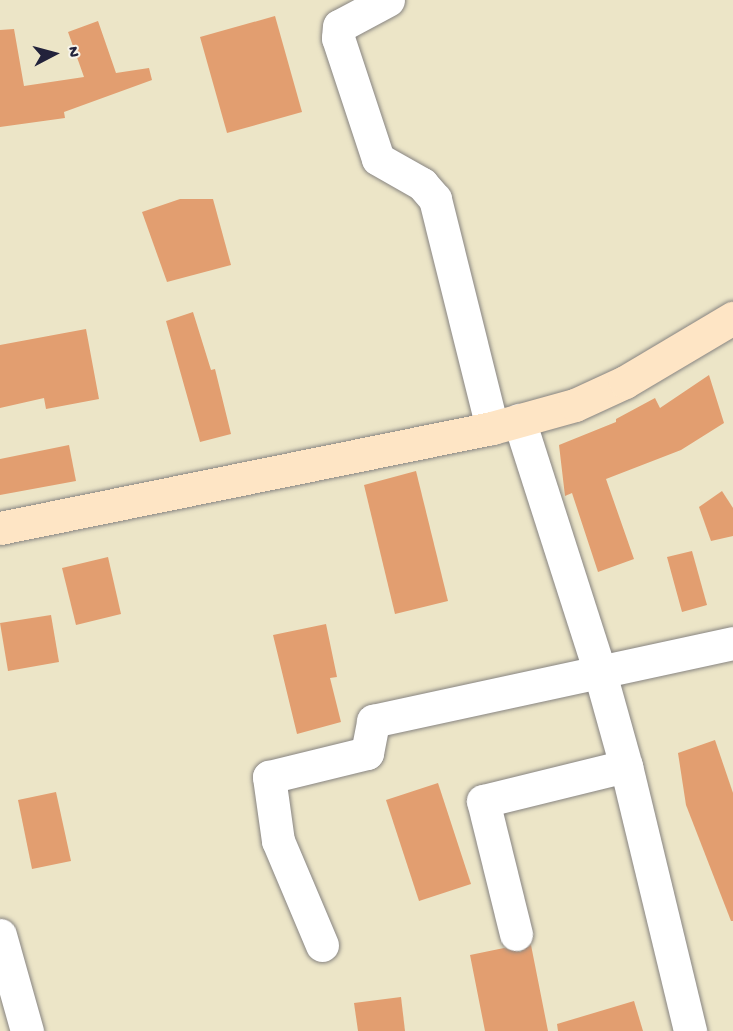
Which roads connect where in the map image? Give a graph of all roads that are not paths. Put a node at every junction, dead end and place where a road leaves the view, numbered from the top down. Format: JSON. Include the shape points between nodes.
{"nodes":[{"id":1,"x":388,"y":0,"type":"edge"},
{"id":2,"x":733,"y":318,"type":"edge"},
{"id":3,"x":506,"y":424,"type":"junction"},
{"id":4,"x":0,"y":528,"type":"edge"},
{"id":5,"x":733,"y":643,"type":"edge"},
{"id":6,"x":600,"y":673,"type":"junction"},
{"id":7,"x":626,"y":766,"type":"junction"},
{"id":8,"x":516,"y":934,"type":"dead end"},
{"id":9,"x":0,"y":935,"type":"edge"},
{"id":10,"x":322,"y":945,"type":"dead end"},
{"id":11,"x":27,"y":1031,"type":"edge"},
{"id":12,"x":690,"y":1031,"type":"edge"}],
"edges":[{"from":1,"to":3,"type":"street","via":[[339,26],[338,38],[378,159],[422,184],[435,199]]},
{"from":2,"to":3,"type":"street","via":[[625,382],[575,405]]},
{"from":3,"to":4,"type":"street"},
{"from":3,"to":6,"type":"street"},
{"from":5,"to":6,"type":"street"},
{"from":6,"to":7,"type":"street"},
{"from":6,"to":10,"type":"street","via":[[373,721],[367,753],[269,777],[278,841]]},
{"from":7,"to":8,"type":"street","via":[[483,801]]},
{"from":7,"to":12,"type":"street"},
{"from":9,"to":11,"type":"street"}]}
